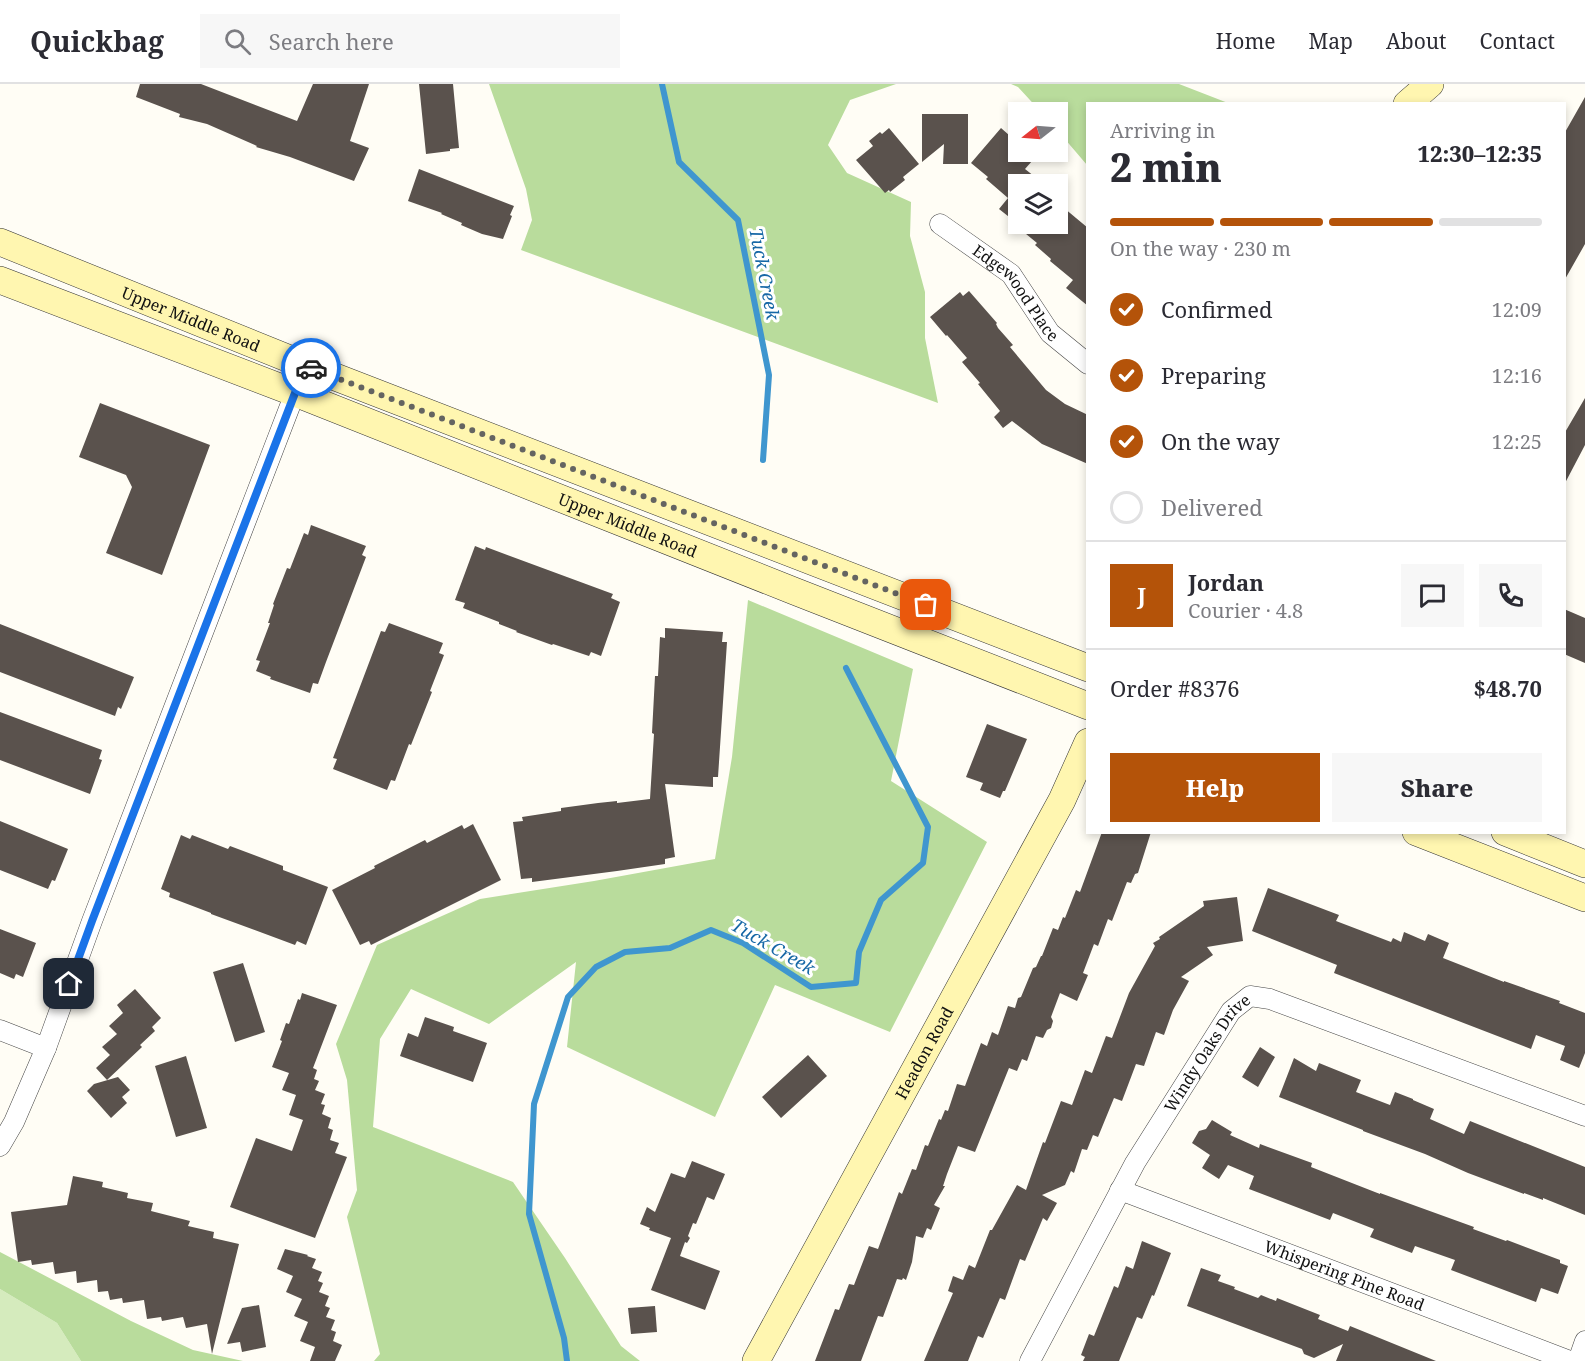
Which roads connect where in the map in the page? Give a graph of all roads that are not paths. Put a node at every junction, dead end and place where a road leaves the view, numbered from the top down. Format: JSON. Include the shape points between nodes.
{"nodes":[{"id":1,"x":1430,"y":84,"type":"edge"},
{"id":2,"x":1409,"y":102,"type":"edge"},
{"id":3,"x":940,"y":224,"type":"dead end"},
{"id":4,"x":0,"y":242,"type":"edge"},
{"id":5,"x":0,"y":280,"type":"edge"},
{"id":6,"x":1086,"y":362,"type":"edge"},
{"id":7,"x":307,"y":366,"type":"junction"},
{"id":8,"x":295,"y":393,"type":"junction"},
{"id":9,"x":1086,"y":667,"type":"edge"},
{"id":10,"x":1086,"y":705,"type":"edge"},
{"id":11,"x":1086,"y":746,"type":"edge"},
{"id":12,"x":1421,"y":834,"type":"edge"},
{"id":13,"x":1510,"y":834,"type":"edge"},
{"id":14,"x":1585,"y":864,"type":"edge"},
{"id":15,"x":1585,"y":898,"type":"edge"},
{"id":16,"x":0,"y":1030,"type":"edge"},
{"id":17,"x":46,"y":1048,"type":"junction"},
{"id":18,"x":1585,"y":1116,"type":"edge"},
{"id":19,"x":0,"y":1146,"type":"edge"},
{"id":20,"x":1120,"y":1190,"type":"junction"},
{"id":21,"x":1585,"y":1341,"type":"edge"},
{"id":22,"x":756,"y":1361,"type":"edge"},
{"id":23,"x":1030,"y":1361,"type":"edge"},
{"id":24,"x":1570,"y":1361,"type":"edge"},
{"id":25,"x":1578,"y":1361,"type":"edge"}],
"edges":[{"from":1,"to":2,"type":"main road"},
{"from":3,"to":6,"type":"street","name":"Edgewood Place","via":[[1011,274],[1050,333]]},
{"from":4,"to":7,"type":"main road","name":"Upper Middle Road"},
{"from":5,"to":8,"type":"main road","name":"Upper Middle Road"},
{"from":7,"to":8,"type":"street"},
{"from":7,"to":9,"type":"main road","name":"Upper Middle Road"},
{"from":8,"to":10,"type":"main road","name":"Upper Middle Road"},
{"from":8,"to":17,"type":"street"},
{"from":11,"to":22,"type":"main road","name":"Headon Road","via":[[1062,800]]},
{"from":12,"to":15,"type":"main road"},
{"from":13,"to":14,"type":"main road"},
{"from":16,"to":17,"type":"street"},
{"from":17,"to":19,"type":"street"},
{"from":18,"to":20,"type":"street","name":"Windy Oaks Drive","via":[[1270,999],[1250,996],[1231,1011]]},
{"from":20,"to":23,"type":"street","name":"Windy Oaks Drive"},
{"from":20,"to":24,"type":"street","name":"Whispering Pine Road"},
{"from":21,"to":25,"type":"street"}]}
